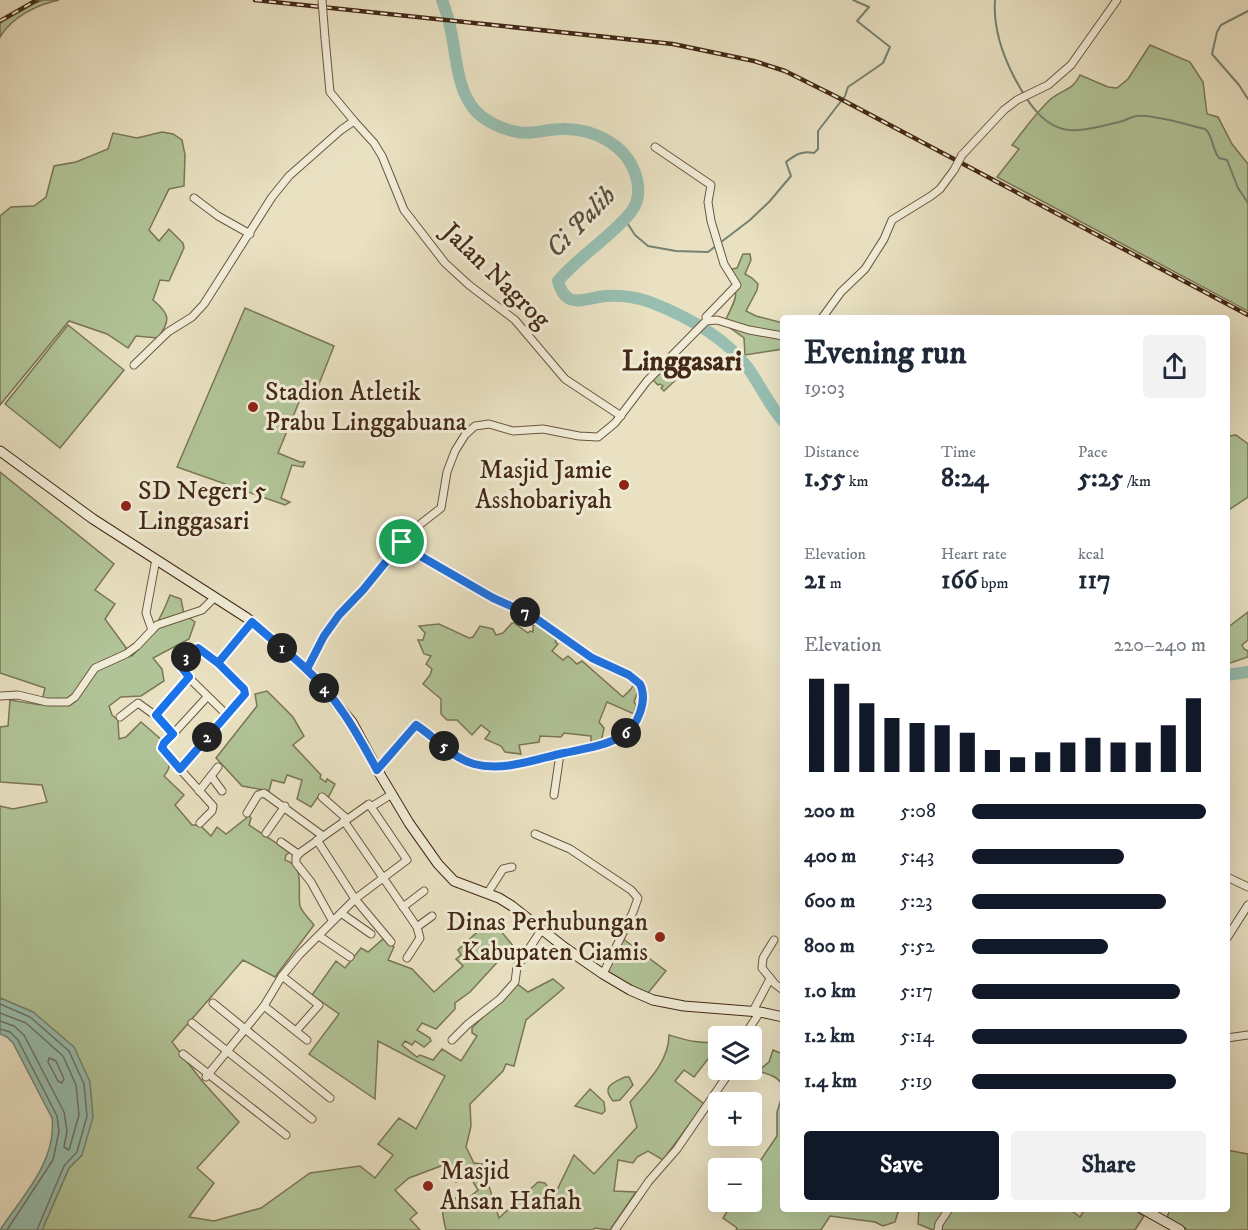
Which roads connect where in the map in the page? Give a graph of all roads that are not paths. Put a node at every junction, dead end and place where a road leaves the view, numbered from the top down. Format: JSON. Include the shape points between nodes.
{"nodes":[{"id":1,"x":322,"y":0,"type":"edge"},
{"id":2,"x":1117,"y":0,"type":"edge"},
{"id":3,"x":354,"y":121,"type":"junction"},
{"id":4,"x":655,"y":147,"type":"dead end"},
{"id":5,"x":194,"y":198,"type":"dead end"},
{"id":6,"x":250,"y":234,"type":"junction"},
{"id":7,"x":824,"y":315,"type":"edge"},
{"id":8,"x":708,"y":321,"type":"junction"},
{"id":9,"x":780,"y":335,"type":"edge"},
{"id":10,"x":135,"y":365,"type":"dead end"},
{"id":11,"x":621,"y":416,"type":"junction"},
{"id":12,"x":0,"y":451,"type":"edge"},
{"id":13,"x":402,"y":542,"type":"junction"},
{"id":14,"x":156,"y":559,"type":"junction"},
{"id":15,"x":214,"y":598,"type":"junction"},
{"id":16,"x":252,"y":622,"type":"junction"},
{"id":17,"x":152,"y":630,"type":"junction"},
{"id":18,"x":218,"y":663,"type":"junction"},
{"id":19,"x":307,"y":669,"type":"junction"},
{"id":20,"x":189,"y":677,"type":"junction"},
{"id":21,"x":0,"y":696,"type":"edge"},
{"id":22,"x":207,"y":697,"type":"junction"},
{"id":23,"x":227,"y":715,"type":"junction"},
{"id":24,"x":156,"y":716,"type":"junction"},
{"id":25,"x":120,"y":717,"type":"dead end"},
{"id":26,"x":173,"y":734,"type":"junction"},
{"id":27,"x":560,"y":754,"type":"junction"},
{"id":28,"x":218,"y":767,"type":"dead end"},
{"id":29,"x":180,"y":769,"type":"junction"},
{"id":30,"x":377,"y":770,"type":"junction"},
{"id":31,"x":211,"y":776,"type":"junction"},
{"id":32,"x":199,"y":791,"type":"junction"},
{"id":33,"x":222,"y":791,"type":"dead end"},
{"id":34,"x":392,"y":794,"type":"junction"},
{"id":35,"x":554,"y":795,"type":"dead end"},
{"id":36,"x":322,"y":797,"type":"dead end"},
{"id":37,"x":285,"y":806,"type":"junction"},
{"id":38,"x":371,"y":807,"type":"junction"},
{"id":39,"x":248,"y":813,"type":"dead end"},
{"id":40,"x":345,"y":820,"type":"junction"},
{"id":41,"x":200,"y":823,"type":"dead end"},
{"id":42,"x":266,"y":833,"type":"dead end"},
{"id":43,"x":535,"y":834,"type":"dead end"},
{"id":44,"x":320,"y":838,"type":"junction"},
{"id":45,"x":280,"y":842,"type":"dead end"},
{"id":46,"x":298,"y":854,"type":"junction"},
{"id":47,"x":512,"y":867,"type":"dead end"},
{"id":48,"x":384,"y":877,"type":"junction"},
{"id":49,"x":1230,"y":878,"type":"edge"},
{"id":50,"x":1248,"y":886,"type":"edge"},
{"id":51,"x":424,"y":891,"type":"dead end"},
{"id":52,"x":487,"y":894,"type":"junction"},
{"id":53,"x":355,"y":899,"type":"junction"},
{"id":54,"x":1248,"y":905,"type":"edge"},
{"id":55,"x":403,"y":906,"type":"junction"},
{"id":56,"x":341,"y":913,"type":"junction"},
{"id":57,"x":432,"y":916,"type":"dead end"},
{"id":58,"x":332,"y":920,"type":"junction"},
{"id":59,"x":417,"y":927,"type":"junction"},
{"id":60,"x":543,"y":929,"type":"junction"},
{"id":61,"x":1230,"y":933,"type":"edge"},
{"id":62,"x":371,"y":934,"type":"dead end"},
{"id":63,"x":319,"y":936,"type":"junction"},
{"id":64,"x":774,"y":940,"type":"dead end"},
{"id":65,"x":392,"y":942,"type":"dead end"},
{"id":66,"x":350,"y":957,"type":"dead end"},
{"id":67,"x":407,"y":958,"type":"dead end"},
{"id":68,"x":603,"y":974,"type":"junction"},
{"id":69,"x":282,"y":976,"type":"junction"},
{"id":70,"x":770,"y":979,"type":"junction"},
{"id":71,"x":780,"y":987,"type":"edge"},
{"id":72,"x":213,"y":1003,"type":"dead end"},
{"id":73,"x":264,"y":1006,"type":"junction"},
{"id":74,"x":756,"y":1012,"type":"junction"},
{"id":75,"x":780,"y":1016,"type":"edge"},
{"id":76,"x":192,"y":1023,"type":"dead end"},
{"id":77,"x":749,"y":1026,"type":"edge"},
{"id":78,"x":246,"y":1028,"type":"junction"},
{"id":79,"x":296,"y":1031,"type":"junction"},
{"id":80,"x":1248,"y":1035,"type":"edge"},
{"id":81,"x":1230,"y":1038,"type":"edge"},
{"id":82,"x":307,"y":1040,"type":"dead end"},
{"id":83,"x":452,"y":1041,"type":"dead end"},
{"id":84,"x":227,"y":1052,"type":"junction"},
{"id":85,"x":183,"y":1054,"type":"dead end"},
{"id":86,"x":208,"y":1076,"type":"junction"},
{"id":87,"x":723,"y":1080,"type":"edge"},
{"id":88,"x":330,"y":1098,"type":"dead end"},
{"id":89,"x":312,"y":1119,"type":"dead end"},
{"id":90,"x":286,"y":1135,"type":"dead end"},
{"id":91,"x":948,"y":1212,"type":"edge"},
{"id":92,"x":1148,"y":1212,"type":"edge"},
{"id":93,"x":615,"y":1230,"type":"edge"},
{"id":94,"x":938,"y":1230,"type":"edge"},
{"id":95,"x":1180,"y":1230,"type":"edge"}],
"edges":[{"from":1,"to":3,"type":"street","name":"Jalan Nagrog","bridge":true,"via":[[330,92]]},
{"from":2,"to":7,"type":"street","bridge":true,"via":[[1071,65],[1048,85],[1004,110],[962,155],[940,189],[892,220],[865,269]]},
{"from":3,"to":6,"type":"street","via":[[289,176]]},
{"from":3,"to":11,"type":"street","name":"Jalan Nagrog","via":[[382,156],[404,210],[445,263],[515,320],[565,379]]},
{"from":4,"to":8,"type":"street","via":[[710,183],[709,211],[716,240],[724,264],[737,283],[706,316]]},
{"from":5,"to":6,"type":"street"},
{"from":6,"to":10,"type":"street","via":[[204,304]]},
{"from":8,"to":9,"type":"street"},
{"from":8,"to":11,"type":"street","via":[[648,381]]},
{"from":11,"to":13,"type":"street","via":[[598,437],[543,429],[513,431],[489,424],[476,426],[455,452],[441,508]]},
{"from":12,"to":14,"type":"street"},
{"from":13,"to":19,"type":"street","via":[[339,615]]},
{"from":13,"to":27,"type":"street","via":[[493,598],[531,615],[592,658],[640,684],[640,711],[630,730],[595,746]]},
{"from":14,"to":15,"type":"street"},
{"from":14,"to":17,"type":"street","via":[[146,613]]},
{"from":15,"to":16,"type":"street"},
{"from":15,"to":17,"type":"street","via":[[202,610]]},
{"from":16,"to":18,"type":"street"},
{"from":16,"to":19,"type":"street"},
{"from":17,"to":21,"type":"street","via":[[126,654],[95,668],[68,702]]},
{"from":18,"to":20,"type":"street","via":[[197,648],[178,665]]},
{"from":18,"to":23,"type":"street","via":[[245,692]]},
{"from":19,"to":30,"type":"street","via":[[352,722]]},
{"from":20,"to":22,"type":"street"},
{"from":20,"to":24,"type":"street"},
{"from":22,"to":23,"type":"street"},
{"from":22,"to":26,"type":"street"},
{"from":23,"to":29,"type":"street"},
{"from":24,"to":25,"type":"street","via":[[138,703]]},
{"from":24,"to":26,"type":"street"},
{"from":26,"to":29,"type":"street","via":[[162,748]]},
{"from":27,"to":30,"type":"street","via":[[524,764],[475,764],[451,752],[416,725]]},
{"from":27,"to":35,"type":"street"},
{"from":28,"to":31,"type":"street"},
{"from":29,"to":32,"type":"street"},
{"from":30,"to":34,"type":"street"},
{"from":31,"to":32,"type":"street"},
{"from":31,"to":33,"type":"street"},
{"from":32,"to":41,"type":"street","via":[[213,807]]},
{"from":34,"to":38,"type":"street"},
{"from":34,"to":52,"type":"street","via":[[450,878]]},
{"from":36,"to":40,"type":"street"},
{"from":37,"to":39,"type":"street","via":[[262,792]]},
{"from":37,"to":42,"type":"street"},
{"from":37,"to":44,"type":"street"},
{"from":38,"to":40,"type":"street","via":[[369,804]]},
{"from":38,"to":48,"type":"street","via":[[406,857],[405,862]]},
{"from":40,"to":44,"type":"street"},
{"from":40,"to":48,"type":"street"},
{"from":43,"to":68,"type":"street","via":[[573,851],[638,898]]},
{"from":44,"to":46,"type":"street"},
{"from":44,"to":53,"type":"street"},
{"from":45,"to":46,"type":"street"},
{"from":46,"to":58,"type":"street","via":[[296,863]]},
{"from":47,"to":52,"type":"street","via":[[503,869]]},
{"from":48,"to":53,"type":"street"},
{"from":48,"to":55,"type":"street"},
{"from":49,"to":50,"type":"street"},
{"from":51,"to":55,"type":"street"},
{"from":52,"to":60,"type":"street","via":[[512,906]]},
{"from":53,"to":56,"type":"street"},
{"from":53,"to":65,"type":"street"},
{"from":54,"to":61,"type":"street"},
{"from":55,"to":59,"type":"street"},
{"from":56,"to":58,"type":"street"},
{"from":56,"to":62,"type":"street"},
{"from":57,"to":59,"type":"street"},
{"from":58,"to":63,"type":"street"},
{"from":59,"to":67,"type":"street","via":[[420,938]]},
{"from":60,"to":68,"type":"street"},
{"from":60,"to":83,"type":"street","via":[[518,968],[515,982]]},
{"from":63,"to":66,"type":"street"},
{"from":63,"to":69,"type":"street"},
{"from":64,"to":70,"type":"street","via":[[762,965]]},
{"from":68,"to":74,"type":"street","via":[[653,1000]]},
{"from":69,"to":73,"type":"street"},
{"from":69,"to":79,"type":"street","via":[[319,1005]]},
{"from":70,"to":71,"type":"street"},
{"from":70,"to":74,"type":"street"},
{"from":72,"to":78,"type":"street"},
{"from":73,"to":78,"type":"street"},
{"from":73,"to":79,"type":"street"},
{"from":74,"to":75,"type":"street"},
{"from":74,"to":77,"type":"street"},
{"from":76,"to":84,"type":"street"},
{"from":78,"to":84,"type":"street"},
{"from":78,"to":88,"type":"street"},
{"from":79,"to":82,"type":"street"},
{"from":80,"to":81,"type":"street"},
{"from":84,"to":86,"type":"street"},
{"from":84,"to":89,"type":"street"},
{"from":85,"to":86,"type":"street"},
{"from":86,"to":90,"type":"street"},
{"from":87,"to":93,"type":"street"},
{"from":91,"to":94,"type":"street"},
{"from":92,"to":95,"type":"street"}]}
